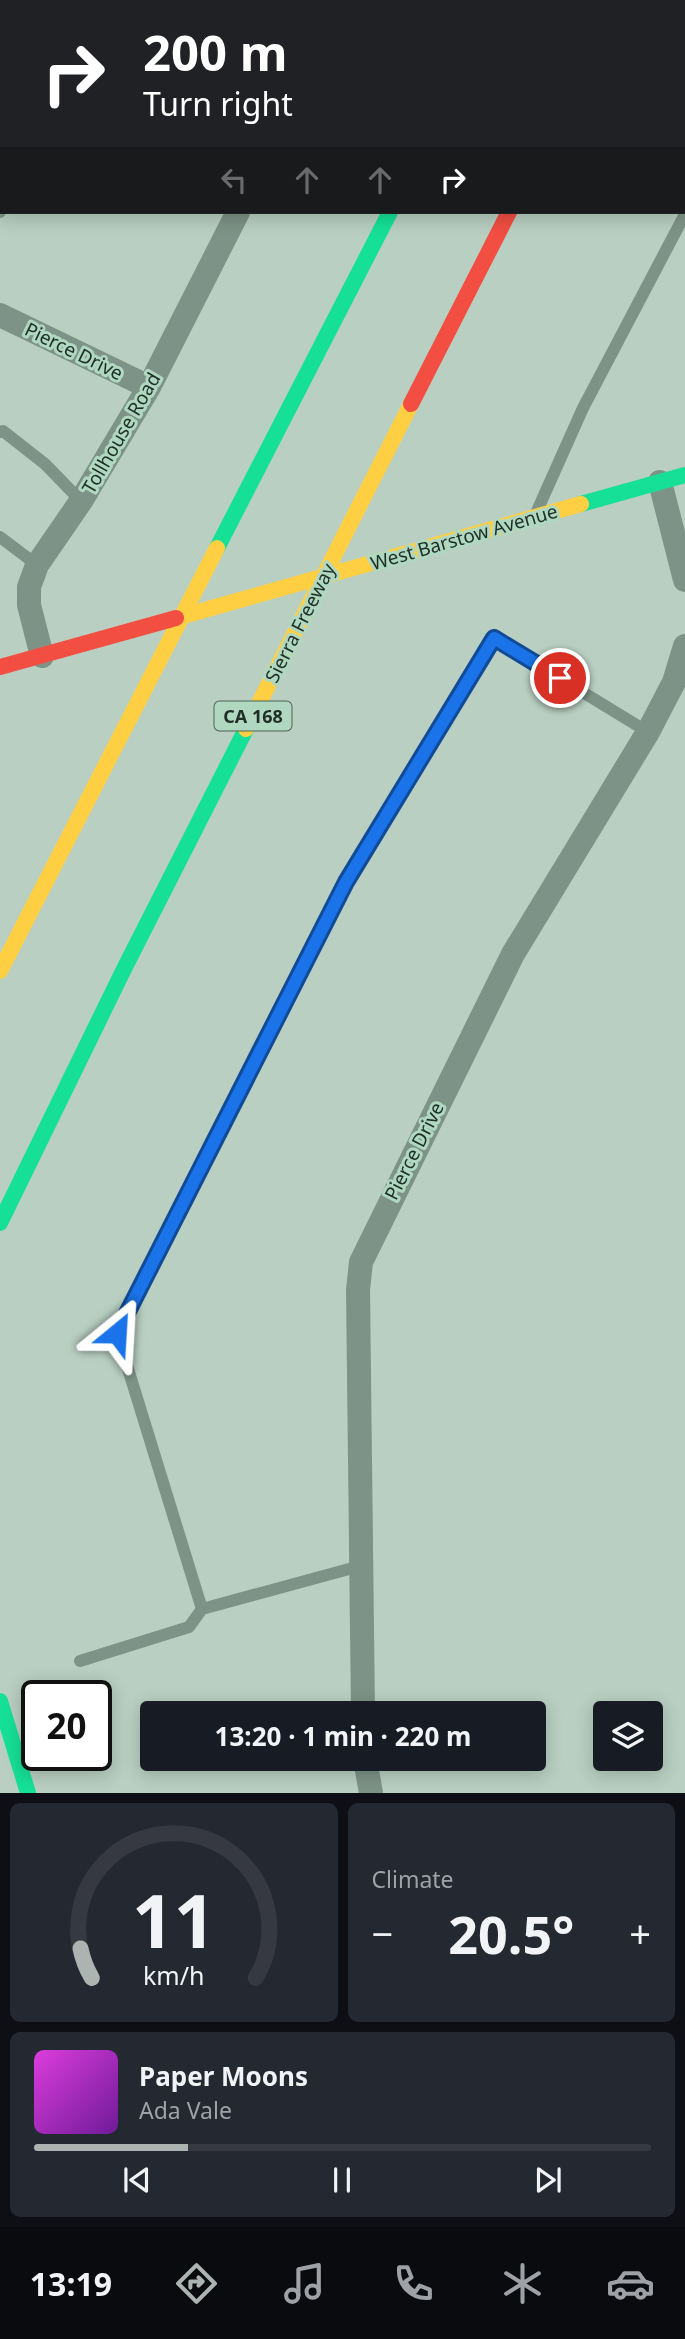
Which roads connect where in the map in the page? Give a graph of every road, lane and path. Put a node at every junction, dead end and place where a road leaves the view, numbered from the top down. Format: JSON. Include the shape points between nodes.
{"nodes":[{"id":1,"x":237,"y":214,"type":"edge"},
{"id":2,"x":389,"y":214,"type":"edge"},
{"id":3,"x":508,"y":214,"type":"edge"},
{"id":4,"x":685,"y":214,"type":"edge"},
{"id":5,"x":0,"y":316,"type":"edge"},
{"id":6,"x":149,"y":387,"type":"junction"},
{"id":7,"x":0,"y":432,"type":"edge"},
{"id":8,"x":685,"y":475,"type":"edge"},
{"id":9,"x":660,"y":482,"type":"junction"},
{"id":10,"x":81,"y":501,"type":"junction"},
{"id":11,"x":534,"y":518,"type":"junction"},
{"id":12,"x":0,"y":537,"type":"edge"},
{"id":13,"x":37,"y":565,"type":"junction"},
{"id":14,"x":685,"y":580,"type":"edge"},
{"id":15,"x":685,"y":646,"type":"edge"},
{"id":16,"x":42,"y":656,"type":"junction"},
{"id":17,"x":0,"y":667,"type":"edge"},
{"id":18,"x":648,"y":732,"type":"junction"},
{"id":19,"x":0,"y":971,"type":"edge"},
{"id":20,"x":0,"y":1223,"type":"edge"},
{"id":21,"x":360,"y":1566,"type":"junction"},
{"id":22,"x":202,"y":1609,"type":"junction"},
{"id":23,"x":80,"y":1661,"type":"dead end"},
{"id":24,"x":0,"y":1701,"type":"edge"},
{"id":25,"x":363,"y":1701,"type":"edge"},
{"id":26,"x":367,"y":1771,"type":"edge"},
{"id":27,"x":28,"y":1793,"type":"edge"},
{"id":28,"x":371,"y":1793,"type":"edge"}],
"edges":[{"from":1,"to":6,"type":"street","name":"Tollhouse Road"},
{"from":2,"to":19,"type":"main road"},
{"from":3,"to":20,"type":"main road","name":"Sierra Freeway","number":"CA 168"},
{"from":4,"to":11,"type":"lane","via":[[583,408]]},
{"from":5,"to":6,"type":"street","name":"Pierce Drive"},
{"from":6,"to":10,"type":"street","name":"Tollhouse Road"},
{"from":7,"to":10,"type":"lane","via":[[45,464]]},
{"from":8,"to":9,"type":"main road","name":"West Barstow Avenue"},
{"from":9,"to":11,"type":"main road","name":"West Barstow Avenue"},
{"from":9,"to":14,"type":"street"},
{"from":10,"to":13,"type":"street","name":"Tollhouse Road"},
{"from":11,"to":16,"type":"main road","name":"West Barstow Avenue"},
{"from":12,"to":13,"type":"lane"},
{"from":13,"to":16,"type":"street","name":"Tollhouse Road","via":[[29,587],[29,605]]},
{"from":15,"to":18,"type":"street","name":"Pierce Drive","via":[[674,682]]},
{"from":16,"to":17,"type":"main road","name":"West Barstow Avenue"},
{"from":18,"to":21,"type":"street","name":"Pierce Drive","via":[[513,954],[361,1262]]},
{"from":18,"to":22,"type":"lane","via":[[494,638],[346,882],[135,1296],[117,1333]]},
{"from":21,"to":22,"type":"lane"},
{"from":21,"to":25,"type":"street","name":"Pierce Drive"},
{"from":22,"to":23,"type":"lane","via":[[189,1627]]},
{"from":24,"to":27,"type":"main road"},
{"from":26,"to":28,"type":"street"}]}
